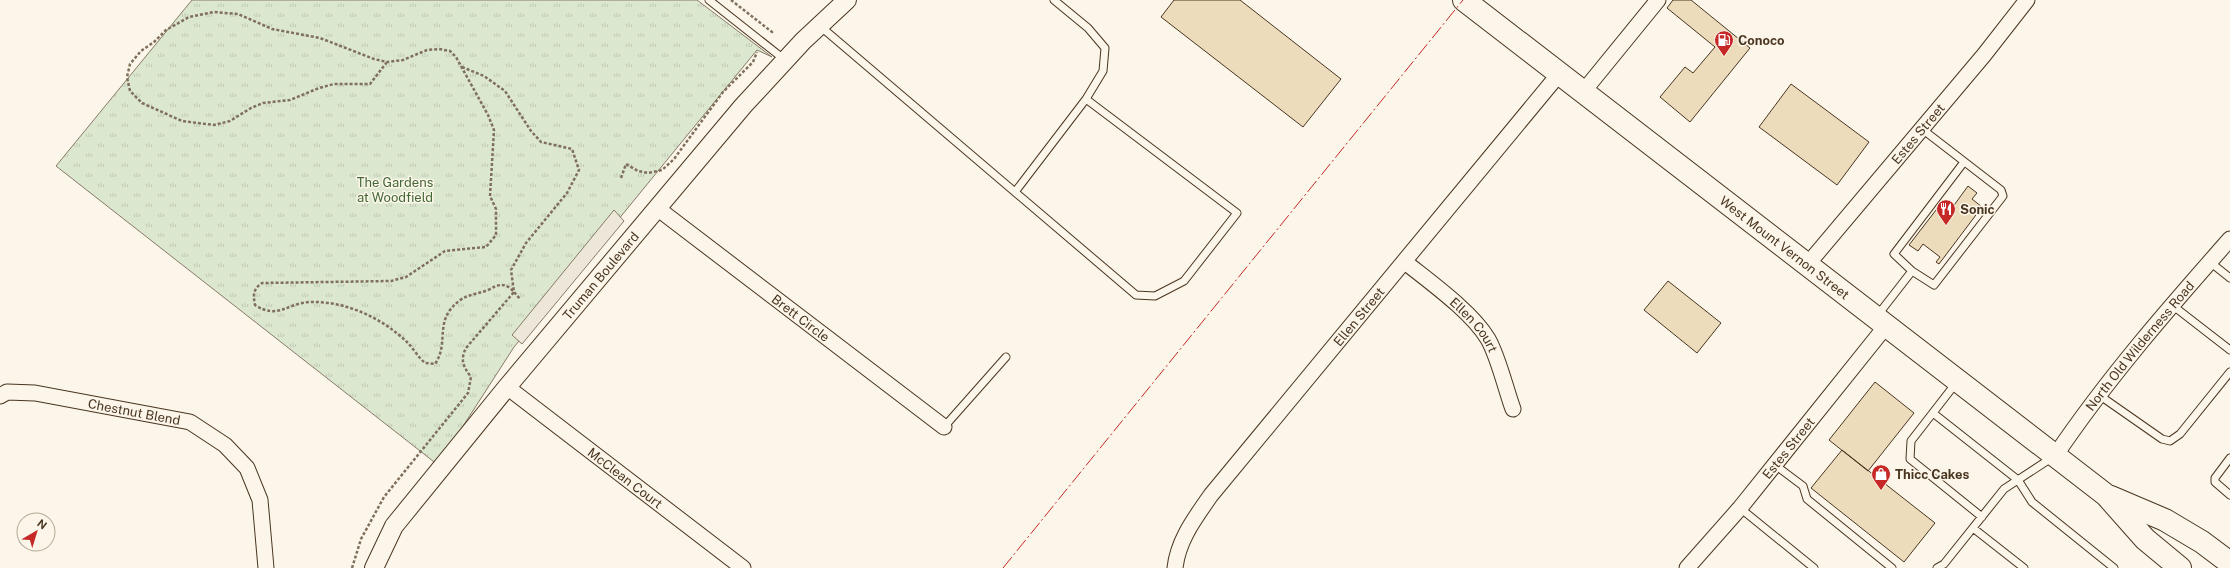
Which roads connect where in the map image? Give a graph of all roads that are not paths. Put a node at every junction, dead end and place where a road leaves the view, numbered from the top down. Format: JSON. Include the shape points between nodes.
{"nodes":[{"id":1,"x":709,"y":0,"type":"edge"},
{"id":2,"x":847,"y":0,"type":"edge"},
{"id":3,"x":1054,"y":0,"type":"edge"},
{"id":4,"x":1464,"y":0,"type":"edge"},
{"id":5,"x":1658,"y":0,"type":"edge"},
{"id":6,"x":2027,"y":0,"type":"edge"},
{"id":7,"x":820,"y":26,"type":"junction"},
{"id":8,"x":785,"y":60,"type":"junction"},
{"id":9,"x":1559,"y":74,"type":"junction"},
{"id":10,"x":1583,"y":92,"type":"junction"},
{"id":11,"x":1086,"y":99,"type":"junction"},
{"id":12,"x":1922,"y":129,"type":"junction"},
{"id":13,"x":1964,"y":162,"type":"junction"},
{"id":14,"x":1015,"y":192,"type":"junction"},
{"id":15,"x":658,"y":208,"type":"junction"},
{"id":16,"x":2230,"y":239,"type":"edge"},
{"id":17,"x":1405,"y":262,"type":"junction"},
{"id":18,"x":2210,"y":262,"type":"junction"},
{"id":19,"x":1807,"y":265,"type":"junction"},
{"id":20,"x":1912,"y":271,"type":"junction"},
{"id":21,"x":2230,"y":278,"type":"edge"},
{"id":22,"x":2172,"y":305,"type":"junction"},
{"id":23,"x":1881,"y":322,"type":"junction"},
{"id":24,"x":2230,"y":350,"type":"edge"},
{"id":25,"x":1006,"y":357,"type":"dead end"},
{"id":26,"x":2230,"y":372,"type":"edge"},
{"id":27,"x":1957,"y":381,"type":"junction"},
{"id":28,"x":507,"y":387,"type":"junction"},
{"id":29,"x":2099,"y":395,"type":"junction"},
{"id":30,"x":0,"y":396,"type":"edge"},
{"id":31,"x":1512,"y":409,"type":"dead end"},
{"id":32,"x":1933,"y":412,"type":"junction"},
{"id":33,"x":944,"y":427,"type":"joint"},
{"id":34,"x":2055,"y":456,"type":"junction"},
{"id":35,"x":2230,"y":458,"type":"edge"},
{"id":36,"x":1774,"y":465,"type":"junction"},
{"id":37,"x":2018,"y":480,"type":"junction"},
{"id":38,"x":2106,"y":495,"type":"junction"},
{"id":39,"x":2230,"y":496,"type":"edge"},
{"id":40,"x":1740,"y":508,"type":"junction"},
{"id":41,"x":1982,"y":517,"type":"junction"},
{"id":42,"x":1973,"y":528,"type":"junction"},
{"id":43,"x":2230,"y":562,"type":"edge"},
{"id":44,"x":2179,"y":566,"type":"edge"},
{"id":45,"x":266,"y":568,"type":"edge"},
{"id":46,"x":374,"y":568,"type":"edge"},
{"id":47,"x":743,"y":568,"type":"edge"},
{"id":48,"x":1175,"y":568,"type":"edge"},
{"id":49,"x":1687,"y":568,"type":"edge"},
{"id":50,"x":1814,"y":568,"type":"edge"},
{"id":51,"x":1892,"y":568,"type":"edge"},
{"id":52,"x":1937,"y":568,"type":"edge"},
{"id":53,"x":2024,"y":568,"type":"edge"},
{"id":54,"x":2114,"y":568,"type":"edge"}],
"edges":[{"from":1,"to":8,"type":"lane"},
{"from":2,"to":7,"type":"street","name":"Truman Boulevard"},
{"from":3,"to":11,"type":"lane","via":[[1088,28],[1105,48],[1103,71]]},
{"from":4,"to":9,"type":"main road","name":"West Mount Vernon Street"},
{"from":5,"to":10,"type":"street"},
{"from":6,"to":12,"type":"street","name":"Estes Street"},
{"from":7,"to":8,"type":"street","name":"Truman Boulevard"},
{"from":7,"to":14,"type":"lane"},
{"from":8,"to":15,"type":"street","name":"Truman Boulevard"},
{"from":9,"to":10,"type":"main road","name":"West Mount Vernon Street"},
{"from":9,"to":17,"type":"street","name":"Ellen Street"},
{"from":10,"to":19,"type":"main road","name":"West Mount Vernon Street"},
{"from":11,"to":14,"type":"lane"},
{"from":11,"to":14,"type":"lane","via":[[1237,212],[1184,281],[1155,296],[1136,296]]},
{"from":12,"to":13,"type":"lane"},
{"from":12,"to":19,"type":"street","name":"Estes Street"},
{"from":13,"to":20,"type":"lane","via":[[1894,254]]},
{"from":13,"to":20,"type":"lane","via":[[2000,190],[2002,200],[1938,283],[1929,284]]},
{"from":15,"to":28,"type":"street","name":"Truman Boulevard"},
{"from":15,"to":33,"type":"street","name":"Brett Circle"},
{"from":16,"to":18,"type":"street","name":"North Old Wilderness Road"},
{"from":17,"to":31,"type":"street","name":"Ellen Court","via":[[1456,305],[1485,335]]},
{"from":17,"to":48,"type":"street","name":"Ellen Street","via":[[1211,495],[1185,533],[1176,557]]},
{"from":18,"to":21,"type":"lane"},
{"from":18,"to":22,"type":"street","name":"North Old Wilderness Road"},
{"from":19,"to":23,"type":"main road","name":"West Mount Vernon Street"},
{"from":20,"to":23,"type":"lane"},
{"from":22,"to":24,"type":"lane"},
{"from":22,"to":29,"type":"street","name":"North Old Wilderness Road"},
{"from":23,"to":27,"type":"main road","name":"West Mount Vernon Street"},
{"from":23,"to":36,"type":"street","name":"Estes Street"},
{"from":25,"to":33,"type":"lane"},
{"from":26,"to":29,"type":"lane","via":[[2180,434],[2170,441],[2162,439]]},
{"from":27,"to":32,"type":"lane"},
{"from":27,"to":34,"type":"main road","name":"West Mount Vernon Street"},
{"from":28,"to":46,"type":"street","name":"Truman Boulevard","via":[[394,526]]},
{"from":28,"to":47,"type":"street","name":"McClean Court"},
{"from":29,"to":34,"type":"street","name":"North Old Wilderness Road"},
{"from":30,"to":45,"type":"street","name":"Chestnut Blend","via":[[7,392],[35,393],[190,422],[225,445],[247,468],[260,500]]},
{"from":32,"to":37,"type":"lane"},
{"from":32,"to":41,"type":"lane","via":[[1911,441],[1910,460]]},
{"from":34,"to":37,"type":"lane"},
{"from":34,"to":38,"type":"main road","name":"West Mount Vernon Street"},
{"from":35,"to":39,"type":"lane","via":[[2215,478],[2215,482]]},
{"from":36,"to":40,"type":"street","name":"Estes Street"},
{"from":36,"to":51,"type":"lane","via":[[1803,486],[1807,499]]},
{"from":37,"to":41,"type":"lane","via":[[2004,489]]},
{"from":37,"to":54,"type":"lane","via":[[2032,502]]},
{"from":38,"to":43,"type":"main road","name":"West Mount Vernon Street","via":[[2165,520]]},
{"from":38,"to":44,"type":"main road","name":"West Mount Vernon Street","via":[[2145,539]]},
{"from":40,"to":49,"type":"street","name":"Estes Street"},
{"from":40,"to":50,"type":"lane"},
{"from":41,"to":42,"type":"lane"},
{"from":42,"to":52,"type":"lane","via":[[1944,564]]},
{"from":42,"to":53,"type":"lane"}]}
